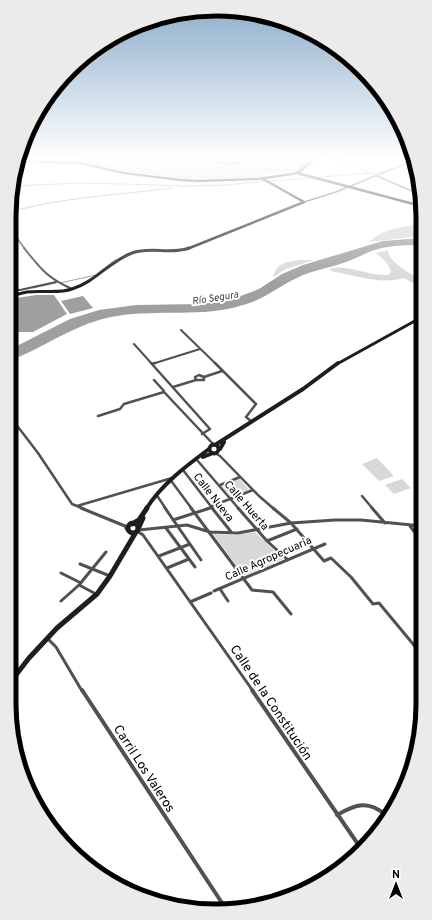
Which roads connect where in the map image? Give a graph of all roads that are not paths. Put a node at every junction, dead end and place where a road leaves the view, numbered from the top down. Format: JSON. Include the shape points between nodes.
{"nodes":[{"id":1,"x":300,"y":200,"type":"edge"},
{"id":2,"x":310,"y":200,"type":"edge"},
{"id":3,"x":398,"y":200,"type":"edge"},
{"id":4,"x":304,"y":202,"type":"junction"},
{"id":5,"x":416,"y":205,"type":"edge"},
{"id":6,"x":16,"y":238,"type":"edge"},
{"id":7,"x":56,"y":282,"type":"junction"},
{"id":8,"x":73,"y":289,"type":"junction"},
{"id":9,"x":16,"y":290,"type":"edge"},
{"id":10,"x":16,"y":296,"type":"edge"},
{"id":11,"x":416,"y":320,"type":"edge"},
{"id":12,"x":181,"y":330,"type":"dead end"},
{"id":13,"x":134,"y":344,"type":"dead end"},
{"id":14,"x":200,"y":349,"type":"junction"},
{"id":15,"x":152,"y":364,"type":"junction"},
{"id":16,"x":222,"y":371,"type":"junction"},
{"id":17,"x":204,"y":377,"type":"junction"},
{"id":18,"x":154,"y":380,"type":"dead end"},
{"id":19,"x":196,"y":380,"type":"junction"},
{"id":20,"x":173,"y":387,"type":"junction"},
{"id":21,"x":164,"y":392,"type":"junction"},
{"id":22,"x":292,"y":396,"type":"junction"},
{"id":23,"x":98,"y":416,"type":"dead end"},
{"id":24,"x":251,"y":421,"type":"junction"},
{"id":25,"x":16,"y":423,"type":"edge"},
{"id":26,"x":202,"y":434,"type":"junction"},
{"id":27,"x":214,"y":445,"type":"junction"},
{"id":28,"x":209,"y":449,"type":"junction"},
{"id":29,"x":217,"y":451,"type":"junction"},
{"id":30,"x":197,"y":460,"type":"junction"},
{"id":31,"x":183,"y":470,"type":"junction"},
{"id":32,"x":240,"y":477,"type":"junction"},
{"id":33,"x":172,"y":480,"type":"junction"},
{"id":34,"x":165,"y":482,"type":"junction"},
{"id":35,"x":220,"y":485,"type":"junction"},
{"id":36,"x":253,"y":490,"type":"junction"},
{"id":37,"x":362,"y":496,"type":"dead end"},
{"id":38,"x":158,"y":497,"type":"junction"},
{"id":39,"x":231,"y":498,"type":"junction"},
{"id":40,"x":76,"y":506,"type":"junction"},
{"id":41,"x":212,"y":506,"type":"junction"},
{"id":42,"x":196,"y":512,"type":"junction"},
{"id":43,"x":173,"y":520,"type":"junction"},
{"id":44,"x":291,"y":523,"type":"junction"},
{"id":45,"x":385,"y":523,"type":"junction"},
{"id":46,"x":131,"y":524,"type":"junction"},
{"id":47,"x":177,"y":526,"type":"junction"},
{"id":48,"x":410,"y":526,"type":"junction"},
{"id":49,"x":416,"y":526,"type":"edge"},
{"id":50,"x":166,"y":528,"type":"junction"},
{"id":51,"x":127,"y":529,"type":"junction"},
{"id":52,"x":297,"y":529,"type":"junction"},
{"id":53,"x":258,"y":530,"type":"junction"},
{"id":54,"x":139,"y":531,"type":"junction"},
{"id":55,"x":210,"y":532,"type":"junction"},
{"id":56,"x":232,"y":533,"type":"junction"},
{"id":57,"x":416,"y":534,"type":"edge"},
{"id":58,"x":267,"y":541,"type":"junction"},
{"id":59,"x":129,"y":542,"type":"junction"},
{"id":60,"x":190,"y":544,"type":"junction"},
{"id":61,"x":324,"y":544,"type":"dead end"},
{"id":62,"x":181,"y":548,"type":"junction"},
{"id":63,"x":312,"y":548,"type":"junction"},
{"id":64,"x":106,"y":552,"type":"dead end"},
{"id":65,"x":158,"y":556,"type":"junction"},
{"id":66,"x":189,"y":559,"type":"junction"},
{"id":67,"x":287,"y":559,"type":"junction"},
{"id":68,"x":201,"y":560,"type":"dead end"},
{"id":69,"x":80,"y":564,"type":"dead end"},
{"id":70,"x":195,"y":567,"type":"dead end"},
{"id":71,"x":167,"y":568,"type":"junction"},
{"id":72,"x":92,"y":569,"type":"junction"},
{"id":73,"x":61,"y":573,"type":"dead end"},
{"id":74,"x":110,"y":576,"type":"junction"},
{"id":75,"x":243,"y":579,"type":"junction"},
{"id":76,"x":80,"y":584,"type":"junction"},
{"id":77,"x":220,"y":589,"type":"junction"},
{"id":78,"x":97,"y":594,"type":"junction"},
{"id":79,"x":61,"y":601,"type":"dead end"},
{"id":80,"x":228,"y":601,"type":"dead end"},
{"id":81,"x":190,"y":602,"type":"junction"},
{"id":82,"x":291,"y":614,"type":"dead end"},
{"id":83,"x":47,"y":638,"type":"junction"},
{"id":84,"x":416,"y":648,"type":"edge"},
{"id":85,"x":16,"y":675,"type":"edge"},
{"id":86,"x":383,"y":813,"type":"edge"},
{"id":87,"x":337,"y":815,"type":"junction"},
{"id":88,"x":358,"y":844,"type":"edge"},
{"id":89,"x":223,"y":904,"type":"edge"}],
"edges":[{"from":1,"to":4,"type":"main road"},
{"from":2,"to":4,"type":"street"},
{"from":3,"to":5,"type":"main road"},
{"from":4,"to":8,"type":"main road","via":[[182,251],[132,252]]},
{"from":6,"to":7,"type":"street","via":[[44,273]]},
{"from":7,"to":8,"type":"street"},
{"from":7,"to":9,"type":"street"},
{"from":8,"to":10,"type":"main road","via":[[61,292],[26,292]]},
{"from":11,"to":22,"type":"main road","via":[[341,361]]},
{"from":12,"to":14,"type":"street"},
{"from":13,"to":15,"type":"street"},
{"from":14,"to":15,"type":"street"},
{"from":14,"to":16,"type":"street"},
{"from":15,"to":20,"type":"street"},
{"from":16,"to":17,"type":"street"},
{"from":16,"to":24,"type":"street","via":[[256,404],[246,417]]},
{"from":17,"to":19,"type":"street","via":[[202,381]]},
{"from":17,"to":19,"type":"street","via":[[197,376]]},
{"from":18,"to":21,"type":"street"},
{"from":19,"to":20,"type":"street"},
{"from":20,"to":26,"type":"street","via":[[210,429]]},
{"from":21,"to":23,"type":"street","via":[[124,404]]},
{"from":21,"to":26,"type":"street"},
{"from":22,"to":24,"type":"main road"},
{"from":22,"to":29,"type":"main road","via":[[225,440]]},
{"from":24,"to":27,"type":"main road"},
{"from":25,"to":40,"type":"street","via":[[72,504]]},
{"from":26,"to":27,"type":"street"},
{"from":27,"to":28,"type":"main road"},
{"from":27,"to":29,"type":"main road"},
{"from":28,"to":29,"type":"main road"},
{"from":28,"to":33,"type":"main road","via":[[185,466]]},
{"from":29,"to":30,"type":"main road"},
{"from":29,"to":32,"type":"street"},
{"from":30,"to":31,"type":"main road"},
{"from":30,"to":35,"type":"street","name":"Calle Huerta"},
{"from":31,"to":33,"type":"main road"},
{"from":31,"to":41,"type":"street","name":"Calle Nueva"},
{"from":32,"to":35,"type":"street"},
{"from":32,"to":36,"type":"street"},
{"from":33,"to":34,"type":"main road"},
{"from":33,"to":38,"type":"main road"},
{"from":33,"to":42,"type":"street"},
{"from":34,"to":40,"type":"street"},
{"from":34,"to":46,"type":"main road","via":[[139,520]]},
{"from":35,"to":39,"type":"street","name":"Calle Huerta"},
{"from":36,"to":39,"type":"street"},
{"from":36,"to":44,"type":"street"},
{"from":37,"to":45,"type":"street"},
{"from":38,"to":43,"type":"street"},
{"from":38,"to":54,"type":"main road"},
{"from":39,"to":41,"type":"street"},
{"from":39,"to":53,"type":"street","name":"Calle Huerta"},
{"from":40,"to":51,"type":"street"},
{"from":41,"to":42,"type":"street"},
{"from":41,"to":56,"type":"street","name":"Calle Nueva"},
{"from":42,"to":43,"type":"street"},
{"from":42,"to":55,"type":"street"},
{"from":43,"to":47,"type":"street"},
{"from":44,"to":45,"type":"street","via":[[335,520]]},
{"from":44,"to":52,"type":"street"},
{"from":44,"to":53,"type":"street"},
{"from":45,"to":48,"type":"street"},
{"from":46,"to":51,"type":"main road"},
{"from":46,"to":54,"type":"main road"},
{"from":47,"to":50,"type":"street"},
{"from":47,"to":55,"type":"street","via":[[190,525]]},
{"from":47,"to":60,"type":"street"},
{"from":48,"to":49,"type":"street"},
{"from":48,"to":57,"type":"street"},
{"from":50,"to":54,"type":"street"},
{"from":50,"to":62,"type":"street"},
{"from":51,"to":54,"type":"main road"},
{"from":51,"to":59,"type":"main road"},
{"from":52,"to":58,"type":"street"},
{"from":52,"to":63,"type":"street"},
{"from":53,"to":56,"type":"street"},
{"from":53,"to":58,"type":"street","name":"Calle Huerta"},
{"from":54,"to":59,"type":"main road"},
{"from":54,"to":65,"type":"street","name":"Calle de la Constitución"},
{"from":55,"to":56,"type":"street"},
{"from":55,"to":75,"type":"street"},
{"from":58,"to":67,"type":"street","name":"Calle Huerta"},
{"from":59,"to":74,"type":"main road"},
{"from":60,"to":62,"type":"street"},
{"from":60,"to":68,"type":"street"},
{"from":61,"to":63,"type":"street","name":"Calle Agropecuaria"},
{"from":62,"to":65,"type":"street"},
{"from":62,"to":66,"type":"street"},
{"from":63,"to":67,"type":"street","name":"Calle Agropecuaria"},
{"from":63,"to":84,"type":"street","via":[[324,561],[331,558],[334,560],[373,604],[379,603]]},
{"from":64,"to":72,"type":"street"},
{"from":65,"to":71,"type":"street","name":"Calle de la Constitución"},
{"from":66,"to":70,"type":"street"},
{"from":66,"to":71,"type":"street"},
{"from":67,"to":75,"type":"street","name":"Calle Agropecuaria"},
{"from":69,"to":72,"type":"street"},
{"from":71,"to":81,"type":"street","name":"Calle de la Constitución"},
{"from":72,"to":74,"type":"street"},
{"from":72,"to":76,"type":"street"},
{"from":73,"to":76,"type":"street"},
{"from":74,"to":78,"type":"main road"},
{"from":75,"to":77,"type":"street","name":"Calle Agropecuaria"},
{"from":75,"to":82,"type":"street","via":[[252,590],[273,592]]},
{"from":76,"to":78,"type":"street"},
{"from":76,"to":79,"type":"street"},
{"from":77,"to":80,"type":"street","name":"Calle Agropecuaria"},
{"from":77,"to":81,"type":"street","name":"Calle Agropecuaria"},
{"from":78,"to":83,"type":"main road"},
{"from":81,"to":87,"type":"street","name":"Calle de la Constitución"},
{"from":83,"to":85,"type":"main road"},
{"from":83,"to":89,"type":"street","name":"Carril Los Valeros","via":[[56,647],[84,694]]},
{"from":86,"to":87,"type":"street","via":[[370,805],[357,804]]},
{"from":87,"to":88,"type":"street","name":"Calle de la Constitución"}]}
